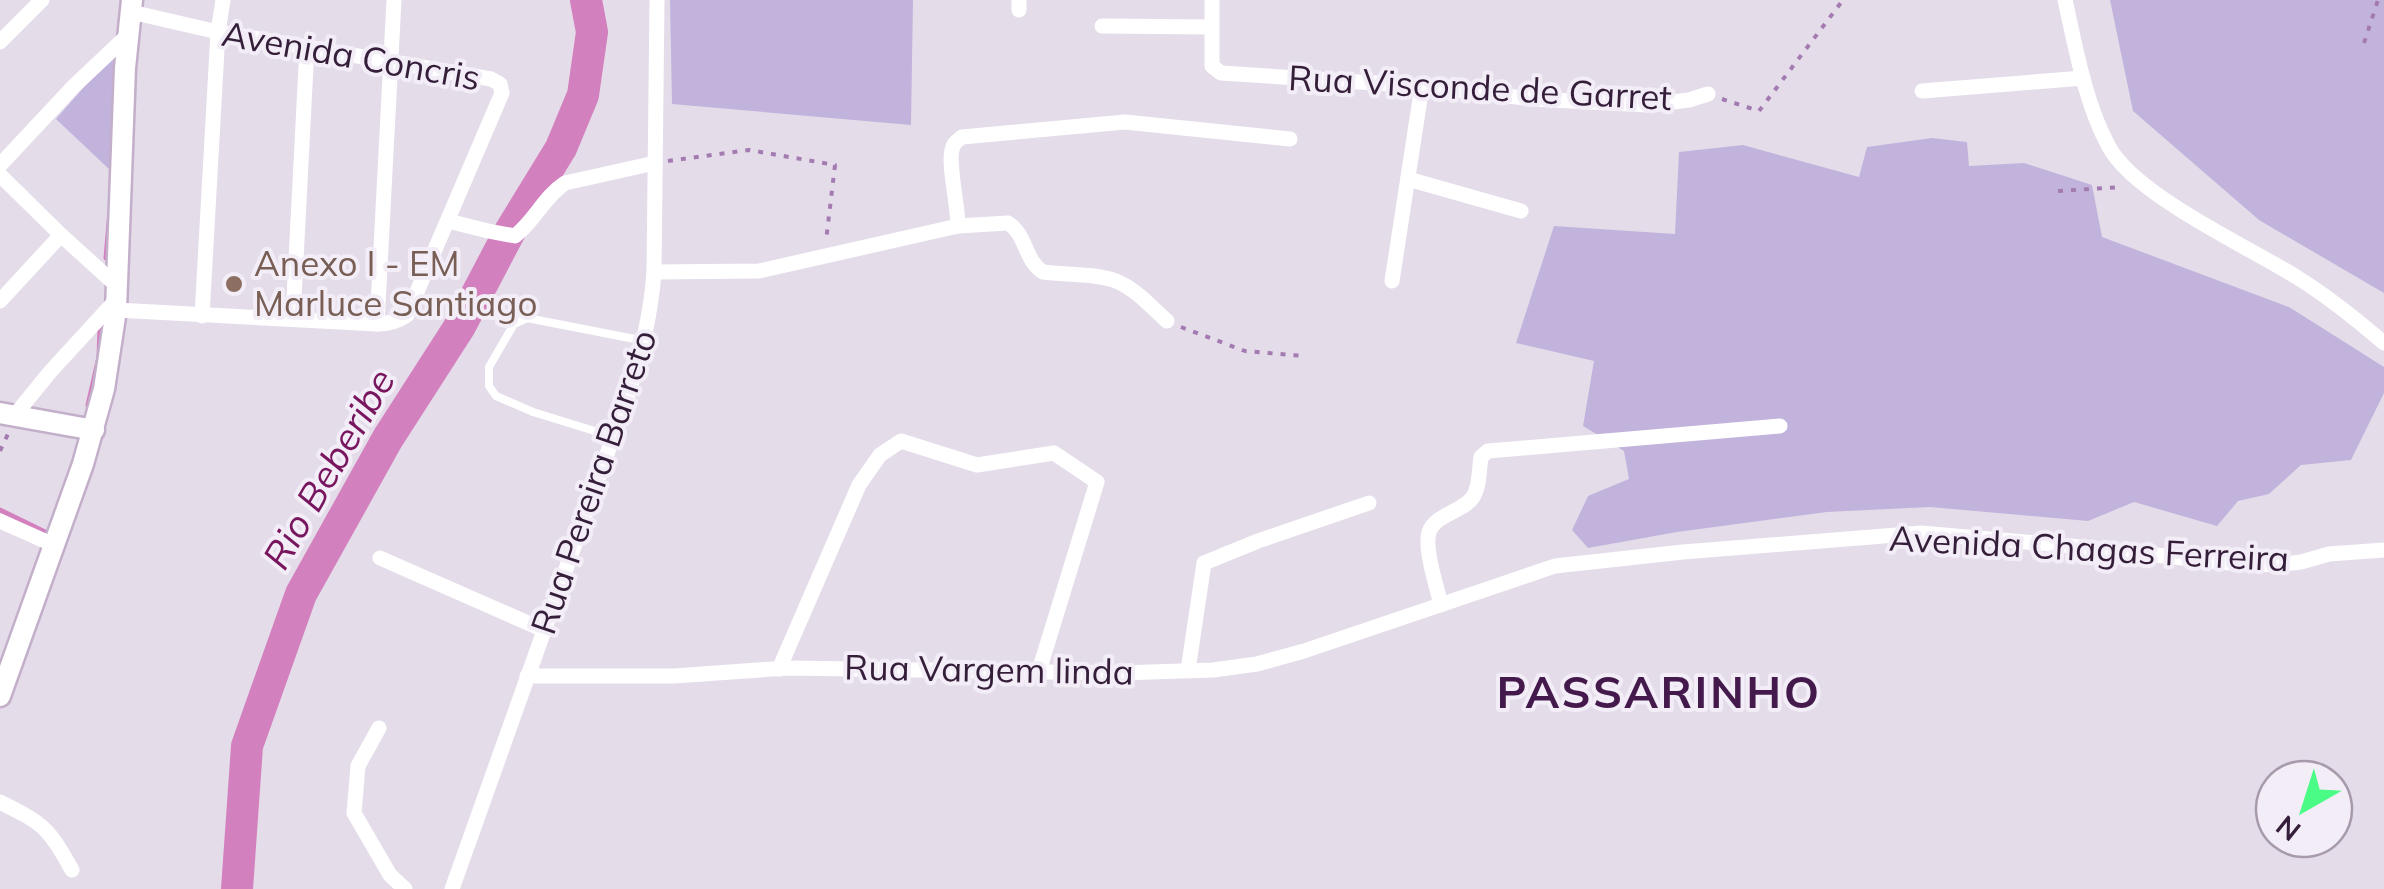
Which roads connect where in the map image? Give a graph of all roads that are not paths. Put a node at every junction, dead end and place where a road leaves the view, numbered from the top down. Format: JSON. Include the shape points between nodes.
{"nodes":[{"id":1,"x":42,"y":0,"type":"edge"},
{"id":2,"x":223,"y":0,"type":"edge"},
{"id":3,"x":394,"y":0,"type":"edge"},
{"id":4,"x":657,"y":0,"type":"edge"},
{"id":5,"x":1212,"y":0,"type":"edge"},
{"id":6,"x":2065,"y":0,"type":"edge"},
{"id":7,"x":132,"y":6,"type":"edge"},
{"id":8,"x":1102,"y":26,"type":"dead end"},
{"id":9,"x":1212,"y":27,"type":"junction"},
{"id":10,"x":218,"y":32,"type":"junction"},
{"id":11,"x":128,"y":36,"type":"junction"},
{"id":12,"x":0,"y":42,"type":"edge"},
{"id":13,"x":307,"y":48,"type":"junction"},
{"id":14,"x":391,"y":62,"type":"junction"},
{"id":15,"x":2083,"y":78,"type":"junction"},
{"id":16,"x":1422,"y":86,"type":"junction"},
{"id":17,"x":1922,"y":91,"type":"dead end"},
{"id":18,"x":1708,"y":94,"type":"road end"},
{"id":19,"x":1290,"y":139,"type":"dead end"},
{"id":20,"x":655,"y":163,"type":"junction"},
{"id":21,"x":1,"y":175,"type":"edge"},
{"id":22,"x":1408,"y":179,"type":"junction"},
{"id":23,"x":1521,"y":211,"type":"dead end"},
{"id":24,"x":448,"y":221,"type":"junction"},
{"id":25,"x":958,"y":226,"type":"junction"},
{"id":26,"x":62,"y":235,"type":"junction"},
{"id":27,"x":654,"y":272,"type":"junction"},
{"id":28,"x":1392,"y":281,"type":"dead end"},
{"id":29,"x":116,"y":298,"type":"junction"},
{"id":30,"x":0,"y":300,"type":"edge"},
{"id":31,"x":202,"y":316,"type":"junction"},
{"id":32,"x":292,"y":318,"type":"junction"},
{"id":33,"x":1167,"y":321,"type":"road end"},
{"id":34,"x":377,"y":324,"type":"junction"},
{"id":35,"x":644,"y":341,"type":"junction"},
{"id":36,"x":2384,"y":343,"type":"edge"},
{"id":37,"x":7,"y":414,"type":"edge"},
{"id":38,"x":1780,"y":426,"type":"dead end"},
{"id":39,"x":94,"y":430,"type":"junction"},
{"id":40,"x":614,"y":437,"type":"junction"},
{"id":41,"x":1369,"y":503,"type":"dead end"},
{"id":42,"x":0,"y":520,"type":"edge"},
{"id":43,"x":54,"y":545,"type":"junction"},
{"id":44,"x":2384,"y":550,"type":"edge"},
{"id":45,"x":380,"y":558,"type":"dead end"},
{"id":46,"x":1441,"y":605,"type":"junction"},
{"id":47,"x":544,"y":630,"type":"junction"},
{"id":48,"x":6,"y":656,"type":"edge"},
{"id":49,"x":779,"y":669,"type":"junction"},
{"id":50,"x":1039,"y":670,"type":"junction"},
{"id":51,"x":1188,"y":670,"type":"junction"},
{"id":52,"x":528,"y":676,"type":"junction"},
{"id":53,"x":0,"y":696,"type":"edge"},
{"id":54,"x":380,"y":728,"type":"dead end"},
{"id":55,"x":0,"y":802,"type":"edge"},
{"id":56,"x":72,"y":870,"type":"dead end"},
{"id":57,"x":405,"y":889,"type":"edge"},
{"id":58,"x":452,"y":889,"type":"edge"}],
"edges":[{"from":1,"to":12,"type":"street"},
{"from":2,"to":10,"type":"street"},
{"from":3,"to":14,"type":"street"},
{"from":4,"to":20,"type":"street","name":"Rua Pereira Barreto"},
{"from":5,"to":9,"type":"street"},
{"from":6,"to":15,"type":"street"},
{"from":7,"to":10,"type":"street","name":"Avenida Concris"},
{"from":7,"to":11,"type":"street"},
{"from":8,"to":9,"type":"street"},
{"from":9,"to":16,"type":"street","name":"Rua Visconde de Garret","via":[[1212,66],[1228,74]]},
{"from":10,"to":13,"type":"street","name":"Avenida Concris"},
{"from":10,"to":31,"type":"street"},
{"from":11,"to":21,"type":"street","via":[[74,86]]},
{"from":11,"to":29,"type":"street"},
{"from":13,"to":14,"type":"street","name":"Avenida Concris"},
{"from":13,"to":32,"type":"street"},
{"from":14,"to":24,"type":"street","name":"Avenida Concris","via":[[500,84],[500,100]]},
{"from":14,"to":34,"type":"street"},
{"from":15,"to":17,"type":"street"},
{"from":15,"to":36,"type":"street","via":[[2109,148],[2141,182],[2300,278]]},
{"from":16,"to":18,"type":"street","name":"Rua Visconde de Garret","via":[[1649,104]]},
{"from":16,"to":22,"type":"street"},
{"from":19,"to":25,"type":"street","via":[[1125,122],[962,137],[951,156]]},
{"from":20,"to":24,"type":"street","via":[[565,183],[512,236]]},
{"from":20,"to":27,"type":"street","name":"Rua Pereira Barreto"},
{"from":21,"to":26,"type":"street"},
{"from":22,"to":23,"type":"street"},
{"from":22,"to":28,"type":"street"},
{"from":24,"to":34,"type":"street","name":"Avenida Concris","via":[[407,316]]},
{"from":25,"to":27,"type":"street","via":[[760,271]]},
{"from":25,"to":33,"type":"street","via":[[1008,224],[1036,268],[1117,281]]},
{"from":26,"to":29,"type":"street"},
{"from":26,"to":30,"type":"street"},
{"from":27,"to":35,"type":"street","name":"Rua Pereira Barreto"},
{"from":29,"to":31,"type":"street"},
{"from":29,"to":37,"type":"street"},
{"from":29,"to":39,"type":"street"},
{"from":31,"to":32,"type":"street"},
{"from":32,"to":34,"type":"street"},
{"from":35,"to":40,"type":"street","name":"Rua Pereira Barreto"},
{"from":35,"to":40,"type":"lane","via":[[526,318],[514,324],[488,367],[496,396]]},
{"from":37,"to":39,"type":"street"},
{"from":38,"to":46,"type":"street","via":[[1488,451],[1472,499],[1429,532]]},
{"from":39,"to":43,"type":"street"},
{"from":40,"to":47,"type":"street","name":"Rua Pereira Barreto"},
{"from":41,"to":51,"type":"street","via":[[1204,563]]},
{"from":42,"to":43,"type":"street"},
{"from":43,"to":48,"type":"street"},
{"from":44,"to":46,"type":"street","name":"Avenida Chagas Ferreira","via":[[2230,564],[1921,534],[1555,566]]},
{"from":45,"to":47,"type":"street"},
{"from":46,"to":51,"type":"street","name":"Rua Vargem linda","via":[[1256,664]]},
{"from":47,"to":52,"type":"street","name":"Rua Pereira Barreto"},
{"from":48,"to":53,"type":"street"},
{"from":49,"to":50,"type":"street","name":"Rua Vargem linda"},
{"from":49,"to":50,"type":"street","via":[[859,486],[880,454],[901,441],[977,465],[1054,454],[1096,482]]},
{"from":49,"to":52,"type":"street","name":"Rua Vargem linda"},
{"from":50,"to":51,"type":"street","name":"Rua Vargem linda"},
{"from":52,"to":58,"type":"street","name":"Rua Pereira Barreto"},
{"from":54,"to":57,"type":"street","via":[[358,766],[354,814]]},
{"from":55,"to":56,"type":"street","via":[[48,830]]}]}
